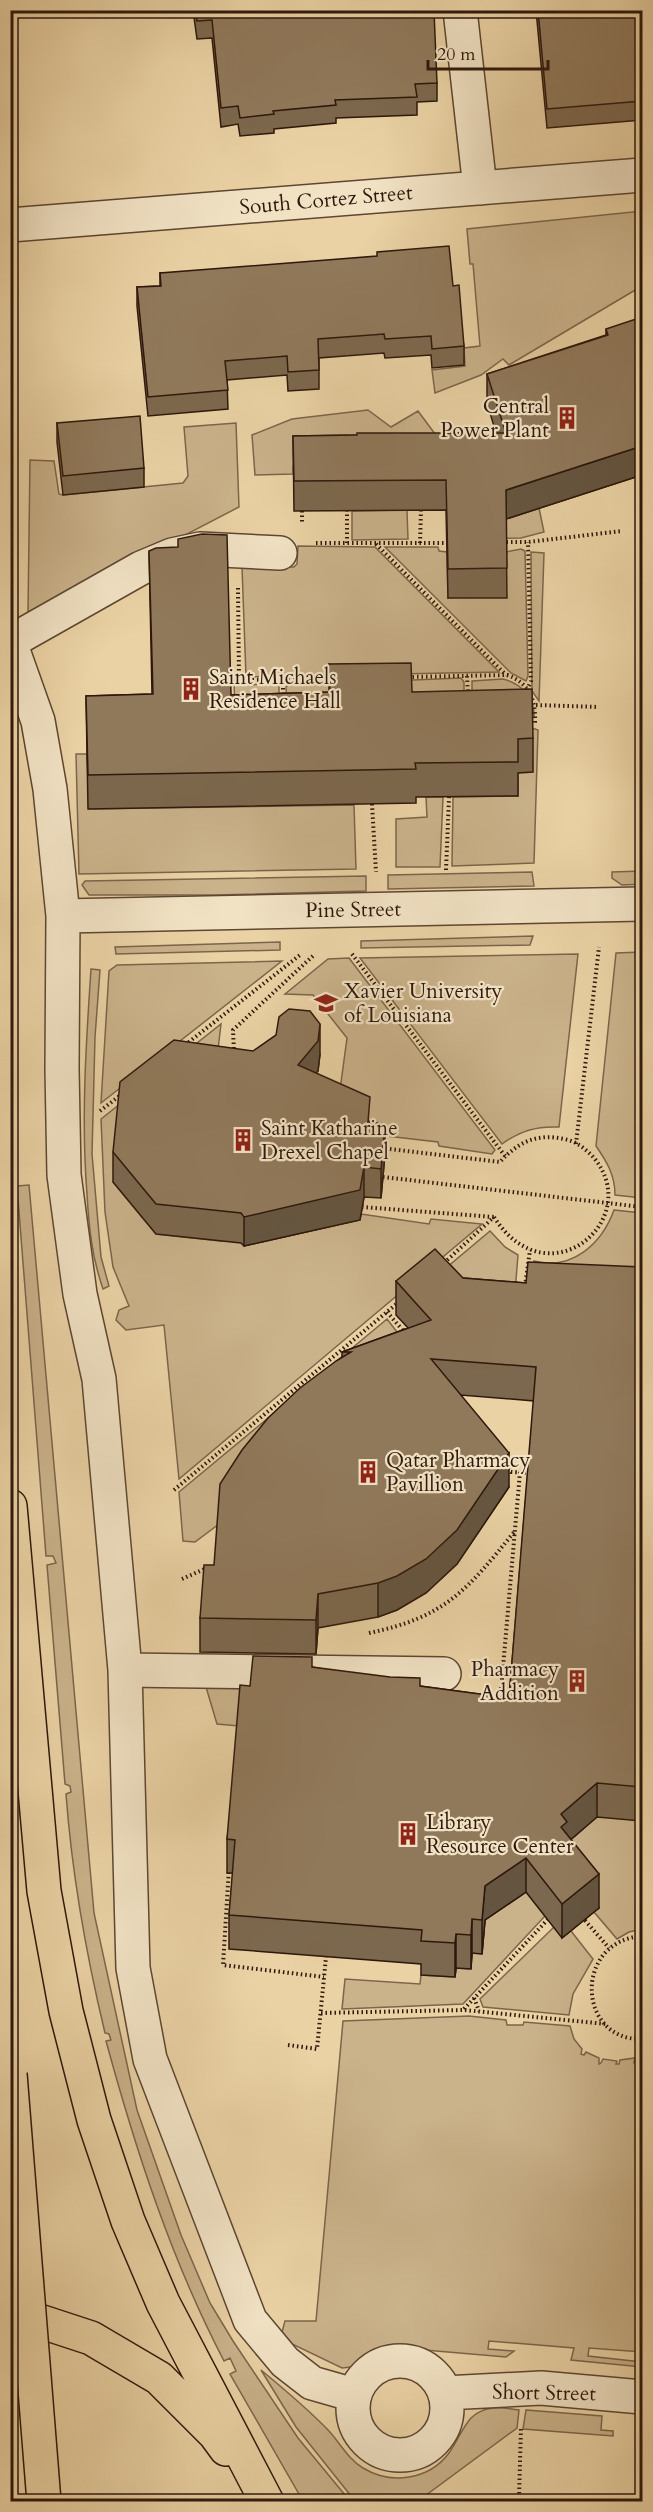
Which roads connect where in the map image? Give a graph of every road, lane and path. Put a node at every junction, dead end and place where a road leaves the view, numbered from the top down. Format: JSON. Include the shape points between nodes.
{"nodes":[{"id":1,"x":460,"y":10,"type":"edge"},
{"id":2,"x":642,"y":175,"type":"edge"},
{"id":3,"x":480,"y":188,"type":"junction"},
{"id":4,"x":10,"y":225,"type":"edge"},
{"id":5,"x":347,"y":509,"type":"edge"},
{"id":6,"x":421,"y":510,"type":"edge"},
{"id":7,"x":622,"y":531,"type":"dead end"},
{"id":8,"x":495,"y":542,"type":"edge"},
{"id":9,"x":528,"y":542,"type":"junction"},
{"id":10,"x":347,"y":543,"type":"junction"},
{"id":11,"x":376,"y":543,"type":"junction"},
{"id":12,"x":420,"y":543,"type":"junction"},
{"id":13,"x":452,"y":543,"type":"edge"},
{"id":14,"x":236,"y":551,"type":"junction"},
{"id":15,"x":280,"y":553,"type":"joint"},
{"id":16,"x":507,"y":675,"type":"junction"},
{"id":17,"x":467,"y":676,"type":"junction"},
{"id":18,"x":402,"y":677,"type":"edge"},
{"id":19,"x":337,"y":679,"type":"edge"},
{"id":20,"x":230,"y":680,"type":"edge"},
{"id":21,"x":239,"y":680,"type":"junction"},
{"id":22,"x":283,"y":680,"type":"junction"},
{"id":23,"x":527,"y":690,"type":"junction"},
{"id":24,"x":468,"y":696,"type":"edge"},
{"id":25,"x":283,"y":699,"type":"edge"},
{"id":26,"x":536,"y":705,"type":"junction"},
{"id":27,"x":598,"y":707,"type":"dead end"},
{"id":28,"x":524,"y":724,"type":"edge"},
{"id":29,"x":449,"y":797,"type":"dead end"},
{"id":30,"x":372,"y":804,"type":"dead end"},
{"id":31,"x":446,"y":870,"type":"dead end"},
{"id":32,"x":376,"y":881,"type":"dead end"},
{"id":33,"x":642,"y":904,"type":"edge"},
{"id":34,"x":63,"y":916,"type":"junction"},
{"id":35,"x":599,"y":948,"type":"dead end"},
{"id":36,"x":315,"y":954,"type":"dead end"},
{"id":37,"x":352,"y":954,"type":"dead end"},
{"id":38,"x":300,"y":955,"type":"dead end"},
{"id":39,"x":180,"y":1049,"type":"edge"},
{"id":40,"x":234,"y":1059,"type":"edge"},
{"id":41,"x":124,"y":1092,"type":"edge"},
{"id":42,"x":97,"y":1114,"type":"dead end"},
{"id":43,"x":576,"y":1144,"type":"junction"},
{"id":44,"x":379,"y":1147,"type":"edge"},
{"id":45,"x":505,"y":1156,"type":"junction"},
{"id":46,"x":383,"y":1177,"type":"edge"},
{"id":47,"x":608,"y":1203,"type":"junction"},
{"id":48,"x":362,"y":1207,"type":"edge"},
{"id":49,"x":642,"y":1207,"type":"edge"},
{"id":50,"x":495,"y":1217,"type":"junction"},
{"id":51,"x":530,"y":1250,"type":"junction"},
{"id":52,"x":442,"y":1265,"type":"edge"},
{"id":53,"x":523,"y":1295,"type":"edge"},
{"id":54,"x":402,"y":1299,"type":"edge"},
{"id":55,"x":387,"y":1312,"type":"junction"},
{"id":56,"x":410,"y":1339,"type":"edge"},
{"id":57,"x":504,"y":1464,"type":"edge"},
{"id":58,"x":520,"y":1472,"type":"junction"},
{"id":59,"x":530,"y":1473,"type":"edge"},
{"id":60,"x":174,"y":1490,"type":"dead end"},
{"id":61,"x":10,"y":1506,"type":"edge"},
{"id":62,"x":515,"y":1530,"type":"junction"},
{"id":63,"x":216,"y":1564,"type":"edge"},
{"id":64,"x":182,"y":1579,"type":"dead end"},
{"id":65,"x":358,"y":1636,"type":"dead end"},
{"id":66,"x":125,"y":1670,"type":"junction"},
{"id":67,"x":444,"y":1674,"type":"dead end"},
{"id":68,"x":489,"y":1704,"type":"edge"},
{"id":69,"x":230,"y":1863,"type":"edge"},
{"id":70,"x":558,"y":1908,"type":"edge"},
{"id":71,"x":580,"y":1916,"type":"edge"},
{"id":72,"x":642,"y":1936,"type":"edge"},
{"id":73,"x":609,"y":1948,"type":"junction"},
{"id":74,"x":326,"y":1957,"type":"dead end"},
{"id":75,"x":324,"y":1977,"type":"junction"},
{"id":76,"x":474,"y":1998,"type":"junction"},
{"id":77,"x":464,"y":2010,"type":"junction"},
{"id":78,"x":479,"y":2011,"type":"junction"},
{"id":79,"x":321,"y":2013,"type":"junction"},
{"id":80,"x":606,"y":2025,"type":"junction"},
{"id":81,"x":642,"y":2039,"type":"edge"},
{"id":82,"x":288,"y":2045,"type":"dead end"},
{"id":83,"x":10,"y":2074,"type":"edge"},
{"id":84,"x":10,"y":2314,"type":"edge"},
{"id":85,"x":445,"y":2393,"type":"junction"},
{"id":86,"x":354,"y":2396,"type":"junction"},
{"id":87,"x":642,"y":2397,"type":"edge"},
{"id":88,"x":522,"y":2420,"type":"dead end"},
{"id":89,"x":519,"y":2498,"type":"dead end"},
{"id":90,"x":44,"y":2502,"type":"edge"},
{"id":91,"x":266,"y":2502,"type":"edge"}],
"edges":[{"from":1,"to":3,"type":"street"},
{"from":2,"to":3,"type":"street","name":"South Cortez Street"},
{"from":3,"to":4,"type":"street","name":"South Cortez Street"},
{"from":5,"to":10,"type":"path"},
{"from":6,"to":12,"type":"path"},
{"from":7,"to":9,"type":"path"},
{"from":8,"to":9,"type":"path"},
{"from":9,"to":23,"type":"path","via":[[531,681]]},
{"from":10,"to":11,"type":"path"},
{"from":10,"to":15,"type":"path","via":[[294,542]]},
{"from":11,"to":12,"type":"path"},
{"from":11,"to":16,"type":"path"},
{"from":12,"to":13,"type":"path"},
{"from":14,"to":15,"type":"street"},
{"from":14,"to":21,"type":"path"},
{"from":14,"to":34,"type":"street","via":[[200,549],[172,555],[141,568],[10,642],[38,721],[50,789]]},
{"from":16,"to":17,"type":"path"},
{"from":16,"to":23,"type":"path"},
{"from":17,"to":18,"type":"path"},
{"from":17,"to":24,"type":"path"},
{"from":19,"to":22,"type":"path"},
{"from":20,"to":21,"type":"path"},
{"from":21,"to":22,"type":"path"},
{"from":22,"to":25,"type":"path"},
{"from":23,"to":26,"type":"path"},
{"from":26,"to":27,"type":"path"},
{"from":26,"to":28,"type":"path","via":[[535,723]]},
{"from":29,"to":31,"type":"path"},
{"from":30,"to":32,"type":"path"},
{"from":33,"to":34,"type":"street","name":"Pine Street"},
{"from":34,"to":66,"type":"street","via":[[64,1175],[80,1294],[99,1379]]},
{"from":35,"to":43,"type":"path"},
{"from":36,"to":40,"type":"path","via":[[233,1030]]},
{"from":37,"to":45,"type":"path"},
{"from":38,"to":39,"type":"path"},
{"from":41,"to":42,"type":"path"},
{"from":43,"to":45,"type":"path","via":[[550,1136],[531,1138]]},
{"from":43,"to":47,"type":"path","via":[[600,1165],[607,1183]]},
{"from":44,"to":45,"type":"path","via":[[500,1162]]},
{"from":46,"to":47,"type":"path"},
{"from":47,"to":49,"type":"path"},
{"from":47,"to":51,"type":"path","via":[[591,1237],[575,1248],[557,1253]]},
{"from":48,"to":50,"type":"path"},
{"from":50,"to":51,"type":"path","via":[[505,1233]]},
{"from":50,"to":52,"type":"path"},
{"from":51,"to":53,"type":"path"},
{"from":54,"to":55,"type":"path"},
{"from":55,"to":56,"type":"path"},
{"from":55,"to":60,"type":"path"},
{"from":57,"to":58,"type":"path","via":[[511,1472]]},
{"from":58,"to":59,"type":"path"},
{"from":58,"to":62,"type":"path"},
{"from":61,"to":91,"type":"highway","via":[[44,1891],[66,2011],[94,2120],[128,2221],[163,2303]]},
{"from":62,"to":65,"type":"path","via":[[470,1586],[454,1599],[402,1626]]},
{"from":62,"to":68,"type":"path","via":[[500,1705]]},
{"from":63,"to":64,"type":"path"},
{"from":66,"to":67,"type":"street"},
{"from":66,"to":86,"type":"street","via":[[133,1968],[150,2059],[250,2320],[285,2362],[312,2383]]},
{"from":69,"to":75,"type":"path","via":[[222,1965]]},
{"from":70,"to":76,"type":"path"},
{"from":71,"to":73,"type":"path"},
{"from":72,"to":73,"type":"path","via":[[624,1939]]},
{"from":73,"to":80,"type":"path","via":[[598,1961],[591,1986],[596,2010]]},
{"from":74,"to":75,"type":"path"},
{"from":75,"to":79,"type":"path"},
{"from":76,"to":77,"type":"path"},
{"from":76,"to":78,"type":"path"},
{"from":77,"to":78,"type":"path"},
{"from":77,"to":79,"type":"path"},
{"from":78,"to":80,"type":"path"},
{"from":79,"to":82,"type":"path","via":[[317,2049]]},
{"from":80,"to":81,"type":"path","via":[[620,2034]]},
{"from":83,"to":90,"type":"highway","bridge":true},
{"from":84,"to":91,"type":"highway","via":[[91,2338],[159,2378],[215,2434]]},
{"from":85,"to":86,"type":"street","via":[[428,2370],[399,2360],[371,2371],[360,2381]]},
{"from":85,"to":86,"type":"street","via":[[445,2426],[436,2440],[407,2456],[375,2449],[362,2438],[352,2410]]},
{"from":85,"to":87,"type":"street","name":"Short Street","via":[[541,2388]]},
{"from":88,"to":89,"type":"path"}]}
